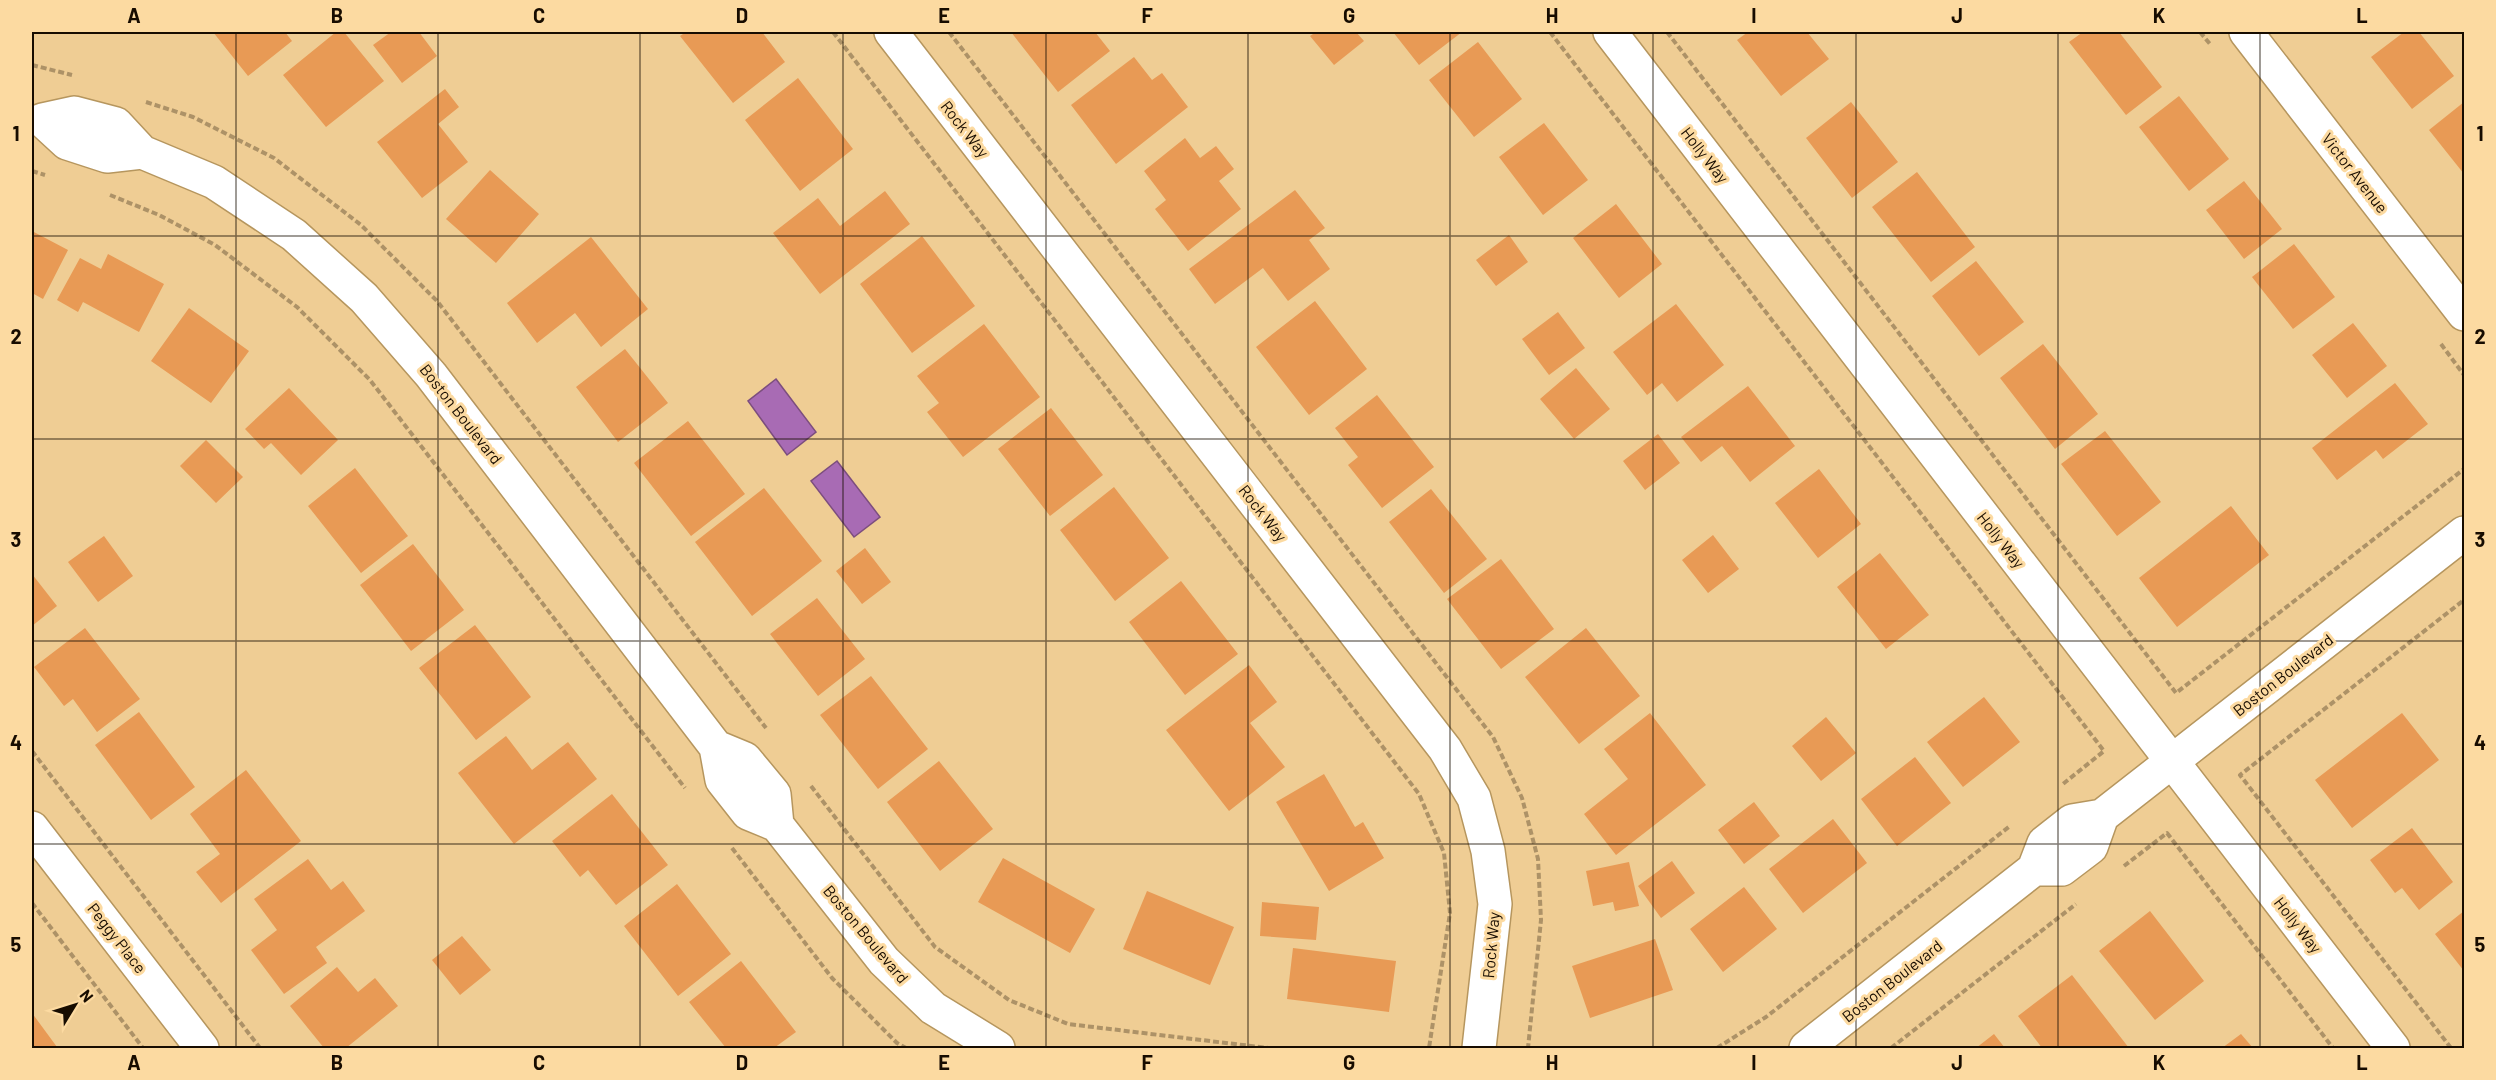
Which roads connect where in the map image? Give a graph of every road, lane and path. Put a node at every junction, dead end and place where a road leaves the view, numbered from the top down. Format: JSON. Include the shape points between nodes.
{"nodes":[{"id":1,"x":833,"y":32,"type":"edge"},
{"id":2,"x":891,"y":32,"type":"edge"},
{"id":3,"x":1551,"y":32,"type":"edge"},
{"id":4,"x":1610,"y":32,"type":"edge"},
{"id":5,"x":1666,"y":32,"type":"edge"},
{"id":6,"x":2246,"y":32,"type":"edge"},
{"id":7,"x":32,"y":65,"type":"edge"},
{"id":8,"x":80,"y":78,"type":"dead end"},
{"id":9,"x":140,"y":100,"type":"dead end"},
{"id":10,"x":37,"y":119,"type":"edge"},
{"id":11,"x":32,"y":171,"type":"edge"},
{"id":12,"x":52,"y":177,"type":"dead end"},
{"id":13,"x":104,"y":192,"type":"dead end"},
{"id":14,"x":2464,"y":314,"type":"edge"},
{"id":15,"x":2464,"y":469,"type":"edge"},
{"id":16,"x":2464,"y":533,"type":"edge"},
{"id":17,"x":2464,"y":600,"type":"edge"},
{"id":18,"x":766,"y":729,"type":"dead end"},
{"id":19,"x":32,"y":751,"type":"edge"},
{"id":20,"x":2172,"y":762,"type":"junction"},
{"id":21,"x":810,"y":786,"type":"dead end"},
{"id":22,"x":686,"y":788,"type":"dead end"},
{"id":23,"x":2057,"y":788,"type":"dead end"},
{"id":24,"x":2010,"y":825,"type":"dead end"},
{"id":25,"x":32,"y":828,"type":"edge"},
{"id":26,"x":730,"y":845,"type":"dead end"},
{"id":27,"x":2121,"y":869,"type":"dead end"},
{"id":28,"x":2084,"y":898,"type":"dead end"},
{"id":29,"x":32,"y":903,"type":"edge"},
{"id":30,"x":143,"y":1048,"type":"edge"},
{"id":31,"x":202,"y":1048,"type":"edge"},
{"id":32,"x":260,"y":1048,"type":"edge"},
{"id":33,"x":906,"y":1048,"type":"edge"},
{"id":34,"x":998,"y":1048,"type":"edge"},
{"id":35,"x":1268,"y":1048,"type":"edge"},
{"id":36,"x":1429,"y":1048,"type":"edge"},
{"id":37,"x":1479,"y":1048,"type":"edge"},
{"id":38,"x":1717,"y":1048,"type":"edge"},
{"id":39,"x":1806,"y":1048,"type":"edge"},
{"id":40,"x":1891,"y":1048,"type":"edge"},
{"id":41,"x":2333,"y":1048,"type":"edge"},
{"id":42,"x":2393,"y":1048,"type":"edge"},
{"id":43,"x":2451,"y":1048,"type":"edge"}],
"edges":[{"from":1,"to":36,"type":"path","via":[[1419,794],[1444,854],[1450,913]]},
{"from":2,"to":37,"type":"street","name":"Rock Way","via":[[1445,749],[1474,798],[1488,851],[1495,904]]},
{"from":3,"to":23,"type":"path","via":[[2104,751]]},
{"from":4,"to":20,"type":"street","name":"Holly Way"},
{"from":5,"to":15,"type":"path","via":[[2176,693]]},
{"from":6,"to":14,"type":"street","name":"Victor Avenue"},
{"from":7,"to":8,"type":"path"},
{"from":9,"to":18,"type":"path","via":[[194,117],[274,158],[361,225],[437,302]]},
{"from":10,"to":34,"type":"street","name":"Boston Boulevard","via":[[74,113],[116,124],[142,152],[214,182],[294,235],[364,298],[431,375],[716,747],[745,759],[774,794],[777,825],[884,961],[933,1008]]},
{"from":11,"to":12,"type":"path"},
{"from":13,"to":22,"type":"path","via":[[215,245],[297,307],[370,380]]},
{"from":16,"to":20,"type":"street","name":"Boston Boulevard"},
{"from":17,"to":43,"type":"path","via":[[2240,775]]},
{"from":19,"to":32,"type":"path"},
{"from":20,"to":39,"type":"street","name":"Boston Boulevard","via":[[2102,816],[2072,821],[2044,843],[2034,869]]},
{"from":20,"to":42,"type":"street","name":"Holly Way"},
{"from":21,"to":35,"type":"path","via":[[935,947],[1008,1000],[1068,1024]]},
{"from":24,"to":38,"type":"path","via":[[1766,1017]]},
{"from":25,"to":31,"type":"street","name":"Peggy Place"},
{"from":26,"to":33,"type":"path","via":[[832,978]]},
{"from":27,"to":41,"type":"path","via":[[2167,833]]},
{"from":28,"to":40,"type":"path"},
{"from":29,"to":30,"type":"path"}]}
